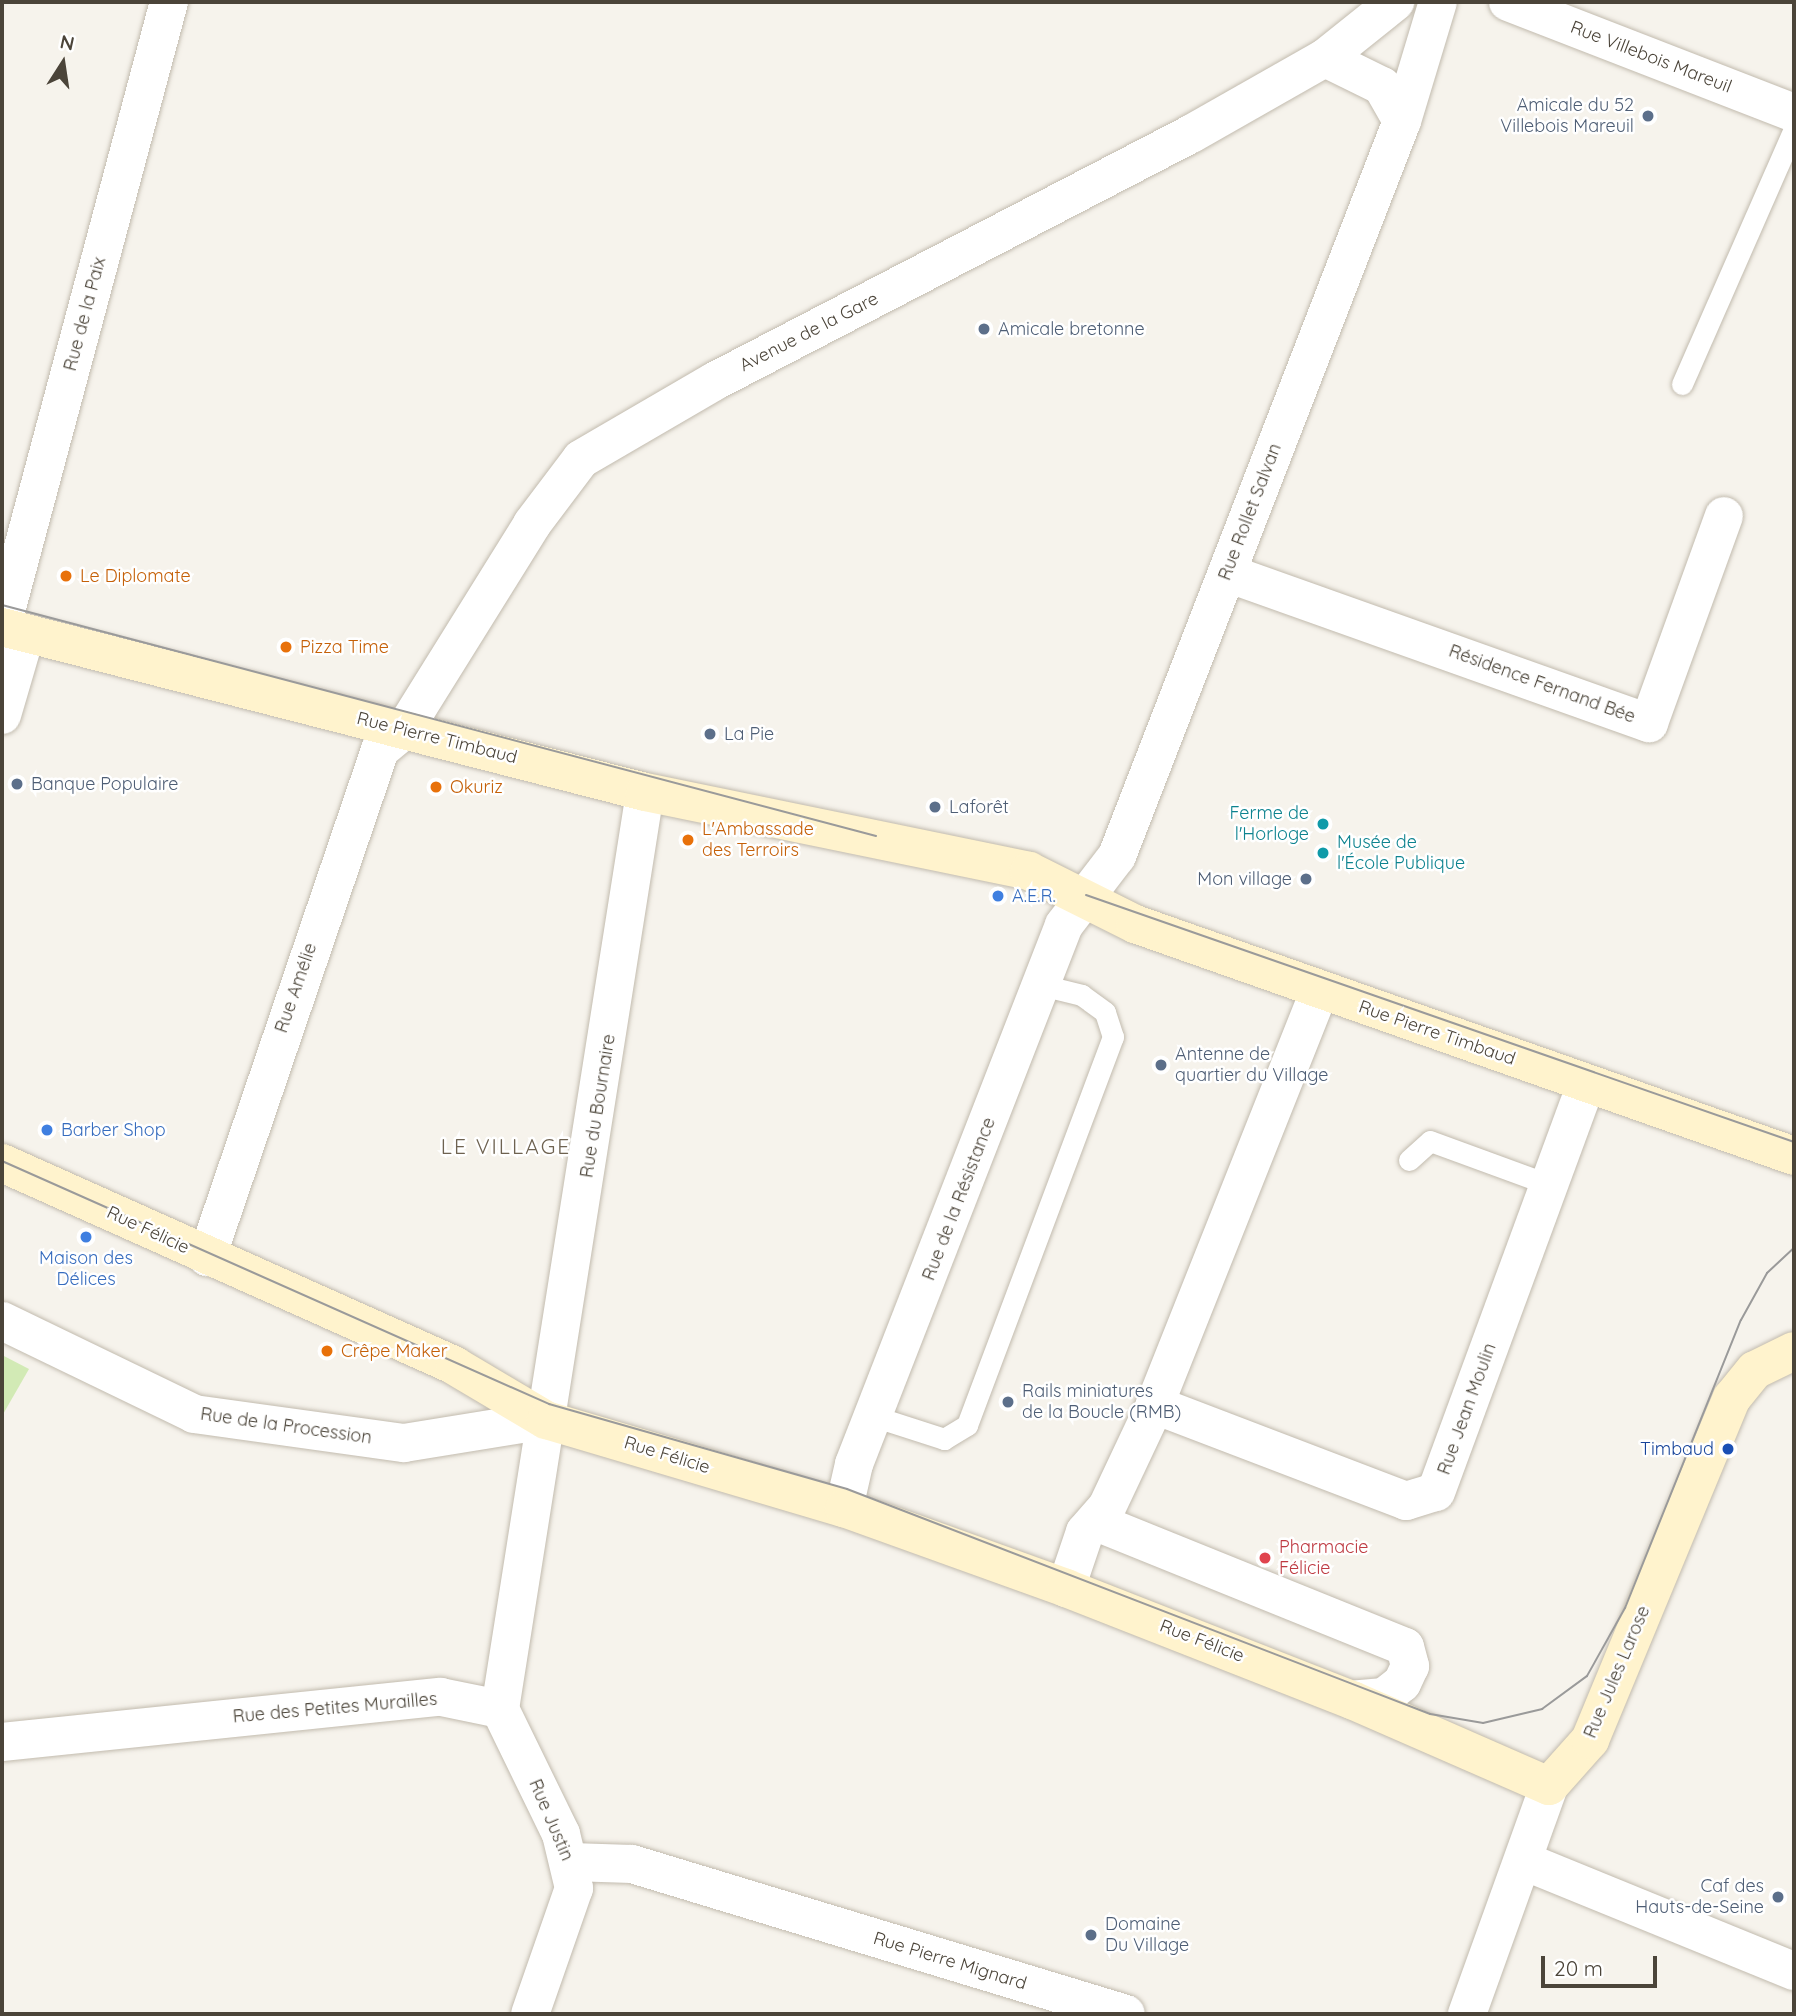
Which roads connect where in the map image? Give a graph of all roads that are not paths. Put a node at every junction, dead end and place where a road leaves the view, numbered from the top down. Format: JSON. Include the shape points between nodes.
{"nodes":[{"id":1,"x":169,"y":2,"type":"edge"},
{"id":2,"x":1395,"y":2,"type":"edge"},
{"id":3,"x":1508,"y":2,"type":"edge"},
{"id":4,"x":1438,"y":9,"type":"edge"},
{"id":5,"x":1325,"y":58,"type":"junction"},
{"id":6,"x":1794,"y":113,"type":"edge"},
{"id":7,"x":1402,"y":121,"type":"junction"},
{"id":8,"x":1794,"y":129,"type":"edge"},
{"id":9,"x":1682,"y":384,"type":"dead end"},
{"id":10,"x":1724,"y":516,"type":"dead end"},
{"id":11,"x":1227,"y":573,"type":"junction"},
{"id":12,"x":10,"y":629,"type":"edge"},
{"id":13,"x":2,"y":715,"type":"edge"},
{"id":14,"x":404,"y":730,"type":"junction"},
{"id":15,"x":645,"y":792,"type":"junction"},
{"id":16,"x":1086,"y":895,"type":"junction"},
{"id":17,"x":1041,"y":985,"type":"junction"},
{"id":18,"x":1319,"y":992,"type":"junction"},
{"id":19,"x":1586,"y":1084,"type":"junction"},
{"id":20,"x":1794,"y":1156,"type":"edge"},
{"id":21,"x":1409,"y":1160,"type":"dead end"},
{"id":22,"x":2,"y":1163,"type":"edge"},
{"id":23,"x":1550,"y":1185,"type":"junction"},
{"id":24,"x":207,"y":1257,"type":"junction"},
{"id":25,"x":2,"y":1321,"type":"edge"},
{"id":26,"x":1794,"y":1351,"type":"edge"},
{"id":27,"x":1154,"y":1405,"type":"junction"},
{"id":28,"x":873,"y":1416,"type":"junction"},
{"id":29,"x":547,"y":1420,"type":"junction"},
{"id":30,"x":844,"y":1508,"type":"junction"},
{"id":31,"x":1097,"y":1522,"type":"junction"},
{"id":32,"x":1066,"y":1588,"type":"junction"},
{"id":33,"x":1352,"y":1700,"type":"junction"},
{"id":34,"x":500,"y":1709,"type":"junction"},
{"id":35,"x":2,"y":1742,"type":"edge"},
{"id":36,"x":1549,"y":1786,"type":"junction"},
{"id":37,"x":1524,"y":1861,"type":"junction"},
{"id":38,"x":571,"y":1862,"type":"junction"},
{"id":39,"x":1794,"y":1971,"type":"edge"},
{"id":40,"x":530,"y":2014,"type":"edge"},
{"id":41,"x":1126,"y":2014,"type":"edge"},
{"id":42,"x":1467,"y":2014,"type":"edge"}],
"edges":[{"from":1,"to":12,"type":"street","name":"Rue de la Paix"},
{"from":2,"to":5,"type":"street","name":"Avenue de la Gare"},
{"from":3,"to":6,"type":"street","name":"Rue Villebois Mareuil"},
{"from":4,"to":5,"type":"street","name":"Avenue de la Gare","via":[[1389,41]]},
{"from":4,"to":7,"type":"street","name":"Rue Rollet Salvan"},
{"from":5,"to":7,"type":"street","via":[[1382,86]]},
{"from":5,"to":14,"type":"street","name":"Avenue de la Gare","via":[[580,459],[532,524]]},
{"from":7,"to":11,"type":"street","name":"Rue Rollet Salvan"},
{"from":8,"to":9,"type":"lane"},
{"from":10,"to":11,"type":"street","name":"Résidence Fernand Bée","via":[[1650,723]]},
{"from":11,"to":16,"type":"street","name":"Rue Rollet Salvan","via":[[1117,856],[1106,878]]},
{"from":12,"to":13,"type":"street","name":"Rue de la Paix"},
{"from":12,"to":14,"type":"main road","name":"Rue Pierre Timbaud"},
{"from":14,"to":15,"type":"main road","name":"Rue Pierre Timbaud"},
{"from":14,"to":24,"type":"street","name":"Rue Amélie","via":[[380,750],[367,782]]},
{"from":15,"to":16,"type":"main road","name":"Rue Pierre Timbaud","via":[[1029,871]]},
{"from":15,"to":29,"type":"street","name":"Rue du Bournaire"},
{"from":16,"to":17,"type":"street","name":"Rue de la Résistance","via":[[1064,925]]},
{"from":16,"to":18,"type":"main road","name":"Rue Pierre Timbaud","via":[[1135,924]]},
{"from":17,"to":28,"type":"street","name":"Rue de la Résistance"},
{"from":17,"to":28,"type":"lane","via":[[1082,995],[1105,1012],[1113,1037],[967,1425],[944,1438]]},
{"from":18,"to":19,"type":"main road","name":"Rue Pierre Timbaud"},
{"from":18,"to":27,"type":"street"},
{"from":19,"to":20,"type":"main road","name":"Rue Pierre Timbaud"},
{"from":19,"to":23,"type":"street","name":"Rue Jean Moulin"},
{"from":21,"to":23,"type":"lane","via":[[1430,1141]]},
{"from":22,"to":24,"type":"main road","name":"Rue Félicie"},
{"from":23,"to":27,"type":"street","name":"Rue Jean Moulin","via":[[1436,1492],[1406,1501]]},
{"from":24,"to":29,"type":"main road","name":"Rue Félicie","via":[[455,1366]]},
{"from":25,"to":29,"type":"street","name":"Rue de la Procession","via":[[194,1414],[404,1443]]},
{"from":26,"to":36,"type":"main road","name":"Rue Jules Larose","via":[[1755,1370],[1732,1398],[1590,1741]]},
{"from":27,"to":31,"type":"street"},
{"from":28,"to":30,"type":"street","name":"Rue de la Résistance"},
{"from":29,"to":30,"type":"main road","name":"Rue Félicie"},
{"from":29,"to":34,"type":"street"},
{"from":30,"to":32,"type":"main road","name":"Rue Félicie"},
{"from":31,"to":32,"type":"street","via":[[1085,1532]]},
{"from":31,"to":33,"type":"street","name":"Rue Félicie","via":[[1405,1647],[1410,1666],[1402,1684],[1384,1698]]},
{"from":32,"to":33,"type":"main road","name":"Rue Félicie"},
{"from":33,"to":36,"type":"main road","name":"Rue Félicie"},
{"from":34,"to":35,"type":"street","name":"Rue des Petites Murailles","via":[[440,1697]]},
{"from":34,"to":38,"type":"street","name":"Rue Justin"},
{"from":36,"to":37,"type":"street","name":"Rue Jules Larose"},
{"from":37,"to":39,"type":"street"},
{"from":37,"to":42,"type":"street","name":"Rue Jules Larose","via":[[1504,1897]]},
{"from":38,"to":40,"type":"street","name":"Rue Justin","via":[[573,1888]]},
{"from":38,"to":41,"type":"street","name":"Rue Pierre Mignard","via":[[632,1864]]}]}
